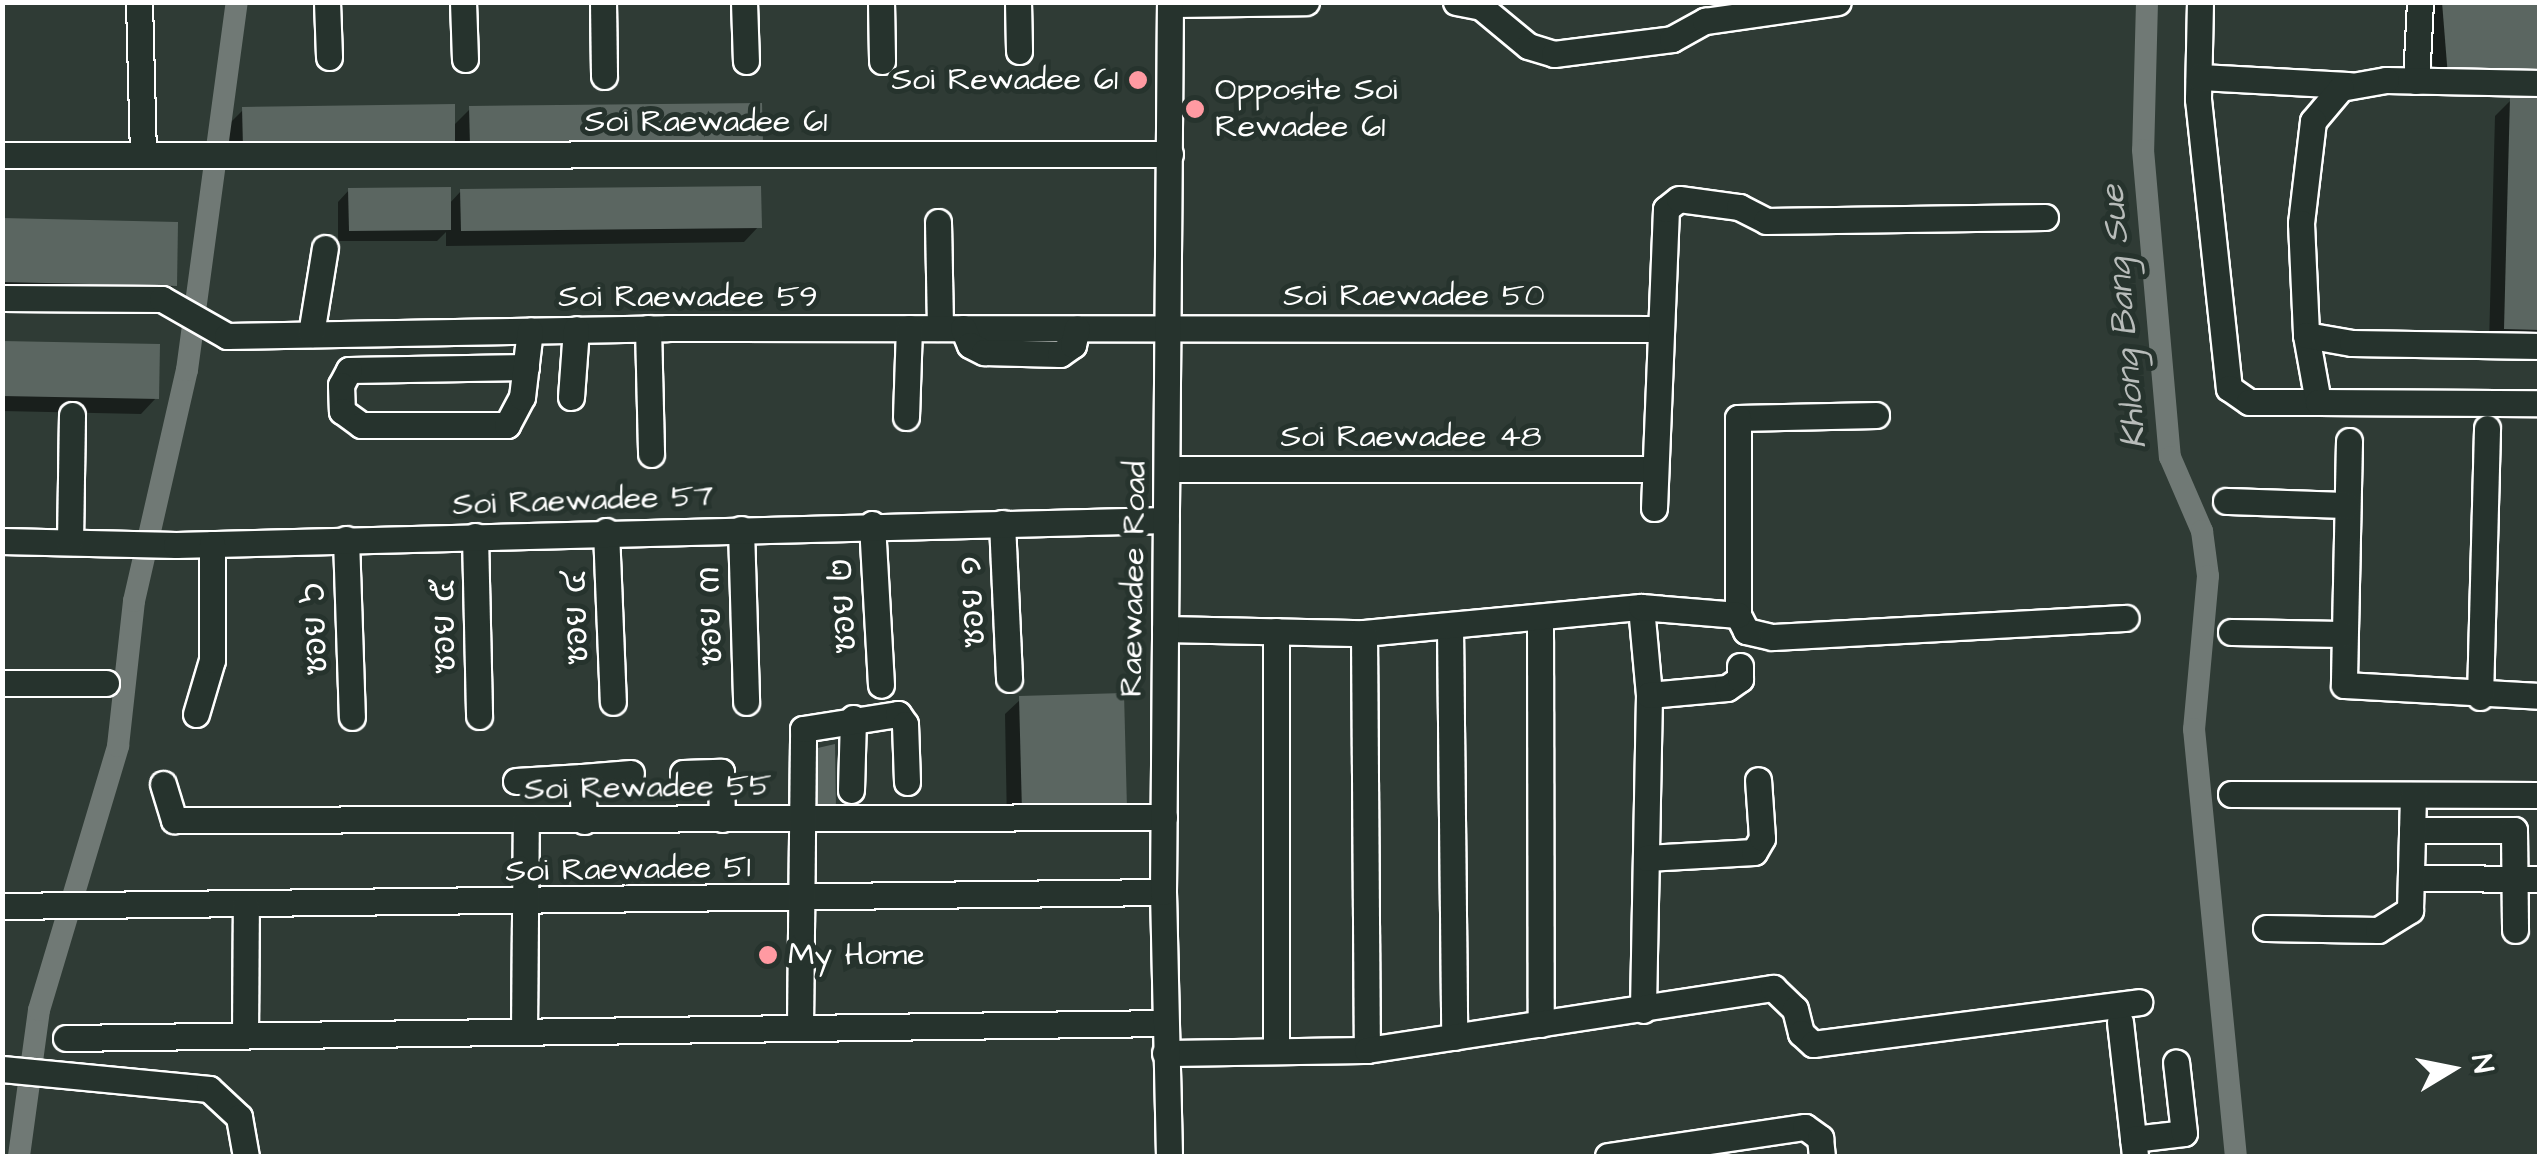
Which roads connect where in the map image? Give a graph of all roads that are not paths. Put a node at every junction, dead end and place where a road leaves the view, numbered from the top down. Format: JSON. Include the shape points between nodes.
{"nodes":[{"id":1,"x":139,"y":2,"type":"edge"},
{"id":2,"x":327,"y":2,"type":"edge"},
{"id":3,"x":463,"y":2,"type":"edge"},
{"id":4,"x":603,"y":2,"type":"edge"},
{"id":5,"x":744,"y":2,"type":"edge"},
{"id":6,"x":882,"y":2,"type":"edge"},
{"id":7,"x":1018,"y":2,"type":"edge"},
{"id":8,"x":1306,"y":2,"type":"edge"},
{"id":9,"x":1456,"y":2,"type":"edge"},
{"id":10,"x":1838,"y":2,"type":"edge"},
{"id":11,"x":2200,"y":2,"type":"edge"},
{"id":12,"x":2420,"y":2,"type":"edge"},
{"id":13,"x":1170,"y":3,"type":"edge"},
{"id":14,"x":1019,"y":51,"type":"dead end"},
{"id":15,"x":329,"y":58,"type":"dead end"},
{"id":16,"x":465,"y":59,"type":"dead end"},
{"id":17,"x":746,"y":61,"type":"dead end"},
{"id":18,"x":882,"y":61,"type":"dead end"},
{"id":19,"x":604,"y":76,"type":"dead end"},
{"id":20,"x":2200,"y":78,"type":"junction"},
{"id":21,"x":2416,"y":81,"type":"junction"},
{"id":22,"x":2540,"y":83,"type":"edge"},
{"id":23,"x":2353,"y":86,"type":"junction"},
{"id":24,"x":1170,"y":154,"type":"junction"},
{"id":25,"x":2,"y":155,"type":"edge"},
{"id":26,"x":143,"y":155,"type":"junction"},
{"id":27,"x":2045,"y":217,"type":"dead end"},
{"id":28,"x":938,"y":222,"type":"dead end"},
{"id":29,"x":325,"y":248,"type":"dead end"},
{"id":30,"x":2,"y":298,"type":"edge"},
{"id":31,"x":648,"y":328,"type":"junction"},
{"id":32,"x":909,"y":328,"type":"junction"},
{"id":33,"x":951,"y":328,"type":"junction"},
{"id":34,"x":1168,"y":328,"type":"junction"},
{"id":35,"x":1660,"y":329,"type":"junction"},
{"id":36,"x":530,"y":330,"type":"junction"},
{"id":37,"x":576,"y":330,"type":"junction"},
{"id":38,"x":311,"y":334,"type":"junction"},
{"id":39,"x":2306,"y":335,"type":"junction"},
{"id":40,"x":2540,"y":346,"type":"edge"},
{"id":41,"x":526,"y":367,"type":"junction"},
{"id":42,"x":571,"y":398,"type":"dead end"},
{"id":43,"x":2318,"y":402,"type":"junction"},
{"id":44,"x":2540,"y":402,"type":"edge"},
{"id":45,"x":72,"y":415,"type":"dead end"},
{"id":46,"x":1876,"y":415,"type":"dead end"},
{"id":47,"x":906,"y":416,"type":"dead end"},
{"id":48,"x":2487,"y":428,"type":"dead end"},
{"id":49,"x":2349,"y":441,"type":"dead end"},
{"id":50,"x":651,"y":454,"type":"dead end"},
{"id":51,"x":1168,"y":470,"type":"junction"},
{"id":52,"x":1654,"y":470,"type":"junction"},
{"id":53,"x":2226,"y":501,"type":"dead end"},
{"id":54,"x":2347,"y":505,"type":"junction"},
{"id":55,"x":1654,"y":508,"type":"dead end"},
{"id":56,"x":1166,"y":520,"type":"junction"},
{"id":57,"x":1002,"y":523,"type":"junction"},
{"id":58,"x":872,"y":524,"type":"junction"},
{"id":59,"x":742,"y":529,"type":"junction"},
{"id":60,"x":606,"y":531,"type":"junction"},
{"id":61,"x":476,"y":536,"type":"junction"},
{"id":62,"x":346,"y":539,"type":"junction"},
{"id":63,"x":2,"y":541,"type":"edge"},
{"id":64,"x":70,"y":542,"type":"junction"},
{"id":65,"x":212,"y":544,"type":"junction"},
{"id":66,"x":1641,"y":607,"type":"junction"},
{"id":67,"x":1738,"y":615,"type":"junction"},
{"id":68,"x":2125,"y":618,"type":"dead end"},
{"id":69,"x":1540,"y":620,"type":"junction"},
{"id":70,"x":1450,"y":626,"type":"junction"},
{"id":71,"x":1165,"y":629,"type":"junction"},
{"id":72,"x":1276,"y":631,"type":"junction"},
{"id":73,"x":1364,"y":632,"type":"junction"},
{"id":74,"x":2231,"y":632,"type":"dead end"},
{"id":75,"x":2342,"y":634,"type":"junction"},
{"id":76,"x":1740,"y":666,"type":"dead end"},
{"id":77,"x":1010,"y":679,"type":"dead end"},
{"id":78,"x":106,"y":682,"type":"dead end"},
{"id":79,"x":2,"y":683,"type":"edge"},
{"id":80,"x":881,"y":684,"type":"dead end"},
{"id":81,"x":1648,"y":695,"type":"junction"},
{"id":82,"x":2540,"y":696,"type":"edge"},
{"id":83,"x":2480,"y":697,"type":"junction"},
{"id":84,"x":613,"y":702,"type":"dead end"},
{"id":85,"x":746,"y":702,"type":"dead end"},
{"id":86,"x":196,"y":714,"type":"dead end"},
{"id":87,"x":478,"y":716,"type":"dead end"},
{"id":88,"x":352,"y":717,"type":"dead end"},
{"id":89,"x":852,"y":718,"type":"junction"},
{"id":90,"x":631,"y":773,"type":"dead end"},
{"id":91,"x":684,"y":773,"type":"dead end"},
{"id":92,"x":582,"y":777,"type":"junction"},
{"id":93,"x":1758,"y":780,"type":"dead end"},
{"id":94,"x":516,"y":782,"type":"dead end"},
{"id":95,"x":907,"y":782,"type":"dead end"},
{"id":96,"x":162,"y":784,"type":"dead end"},
{"id":97,"x":851,"y":790,"type":"dead end"},
{"id":98,"x":2231,"y":794,"type":"dead end"},
{"id":99,"x":2412,"y":795,"type":"junction"},
{"id":100,"x":2540,"y":795,"type":"edge"},
{"id":101,"x":1164,"y":817,"type":"junction"},
{"id":102,"x":800,"y":818,"type":"junction"},
{"id":103,"x":722,"y":819,"type":"junction"},
{"id":104,"x":584,"y":821,"type":"junction"},
{"id":105,"x":526,"y":822,"type":"junction"},
{"id":106,"x":2412,"y":830,"type":"junction"},
{"id":107,"x":1646,"y":858,"type":"junction"},
{"id":108,"x":2411,"y":878,"type":"junction"},
{"id":109,"x":2527,"y":879,"type":"edge"},
{"id":110,"x":1163,"y":892,"type":"junction"},
{"id":111,"x":799,"y":900,"type":"junction"},
{"id":112,"x":523,"y":904,"type":"junction"},
{"id":113,"x":2,"y":906,"type":"edge"},
{"id":114,"x":246,"y":906,"type":"junction"},
{"id":115,"x":2266,"y":928,"type":"dead end"},
{"id":116,"x":2515,"y":930,"type":"dead end"},
{"id":117,"x":2139,"y":1002,"type":"dead end"},
{"id":118,"x":1643,"y":1010,"type":"junction"},
{"id":119,"x":2120,"y":1022,"type":"dead end"},
{"id":120,"x":1164,"y":1023,"type":"junction"},
{"id":121,"x":1541,"y":1024,"type":"junction"},
{"id":122,"x":800,"y":1027,"type":"junction"},
{"id":123,"x":524,"y":1032,"type":"junction"},
{"id":124,"x":246,"y":1035,"type":"junction"},
{"id":125,"x":1454,"y":1037,"type":"junction"},
{"id":126,"x":66,"y":1038,"type":"dead end"},
{"id":127,"x":1276,"y":1050,"type":"junction"},
{"id":128,"x":1367,"y":1050,"type":"junction"},
{"id":129,"x":1164,"y":1053,"type":"junction"},
{"id":130,"x":2176,"y":1062,"type":"dead end"},
{"id":131,"x":10,"y":1070,"type":"edge"},
{"id":132,"x":2134,"y":1148,"type":"edge"},
{"id":133,"x":246,"y":1156,"type":"edge"},
{"id":134,"x":1169,"y":1156,"type":"edge"},
{"id":135,"x":1608,"y":1156,"type":"edge"},
{"id":136,"x":1822,"y":1156,"type":"edge"}],
"edges":[{"from":1,"to":26,"type":"street"},
{"from":2,"to":15,"type":"street"},
{"from":3,"to":16,"type":"street"},
{"from":4,"to":19,"type":"street"},
{"from":5,"to":17,"type":"street"},
{"from":6,"to":18,"type":"street"},
{"from":7,"to":14,"type":"street"},
{"from":8,"to":13,"type":"street"},
{"from":9,"to":10,"type":"street","via":[[1481,8],[1528,46],[1554,54],[1672,39],[1705,21]]},
{"from":11,"to":20,"type":"street"},
{"from":12,"to":21,"type":"street"},
{"from":13,"to":24,"type":"street","name":"Raewadee Road"},
{"from":20,"to":23,"type":"street"},
{"from":20,"to":43,"type":"street","via":[[2229,388],[2249,402]]},
{"from":21,"to":22,"type":"street"},
{"from":21,"to":23,"type":"street"},
{"from":23,"to":39,"type":"street","via":[[2324,101],[2312,121],[2302,224]]},
{"from":24,"to":26,"type":"street","name":"Soi Raewadee 61"},
{"from":24,"to":34,"type":"street","name":"Raewadee Road"},
{"from":25,"to":26,"type":"street"},
{"from":27,"to":35,"type":"street","via":[[1766,221],[1739,206],[1679,200],[1661,223]]},
{"from":28,"to":33,"type":"street"},
{"from":29,"to":38,"type":"street"},
{"from":30,"to":38,"type":"street","name":"Soi Raewadee 59","via":[[162,299],[200,324]]},
{"from":31,"to":32,"type":"street","name":"Soi Raewadee 59"},
{"from":31,"to":37,"type":"street","name":"Soi Raewadee 59"},
{"from":31,"to":50,"type":"street"},
{"from":32,"to":33,"type":"street","name":"Soi Raewadee 59"},
{"from":32,"to":47,"type":"street"},
{"from":33,"to":34,"type":"street","name":"Soi Raewadee 59"},
{"from":34,"to":35,"type":"street","name":"Soi Raewadee 50"},
{"from":34,"to":51,"type":"street","name":"Raewadee Road"},
{"from":35,"to":52,"type":"street"},
{"from":36,"to":37,"type":"street","name":"Soi Raewadee 59"},
{"from":36,"to":38,"type":"street","name":"Soi Raewadee 59"},
{"from":36,"to":41,"type":"street"},
{"from":37,"to":42,"type":"street"},
{"from":39,"to":40,"type":"street","via":[[2352,343]]},
{"from":39,"to":43,"type":"street"},
{"from":41,"to":41,"type":"street","via":[[517,416],[506,424],[361,425],[342,411],[341,385],[349,370]]},
{"from":43,"to":44,"type":"street"},
{"from":45,"to":64,"type":"street"},
{"from":46,"to":67,"type":"street","via":[[1738,418]]},
{"from":48,"to":83,"type":"street"},
{"from":49,"to":54,"type":"street"},
{"from":51,"to":52,"type":"street","name":"Soi Raewadee 48"},
{"from":51,"to":56,"type":"street","name":"Raewadee Road"},
{"from":52,"to":55,"type":"street"},
{"from":53,"to":54,"type":"street"},
{"from":54,"to":75,"type":"street"},
{"from":56,"to":57,"type":"street","name":"Soi Raewadee 57"},
{"from":56,"to":71,"type":"street","name":"Raewadee Road"},
{"from":57,"to":58,"type":"street","name":"Soi Raewadee 57"},
{"from":57,"to":77,"type":"street","name":"ซอย ๑"},
{"from":58,"to":59,"type":"street","name":"Soi Raewadee 57"},
{"from":58,"to":80,"type":"street","name":"ซอย ๒"},
{"from":59,"to":60,"type":"street","name":"Soi Raewadee 57"},
{"from":59,"to":85,"type":"street","name":"ซอย ๓"},
{"from":60,"to":61,"type":"street","name":"Soi Raewadee 57"},
{"from":60,"to":84,"type":"street","name":"ซอย ๔"},
{"from":61,"to":62,"type":"street","name":"Soi Raewadee 57"},
{"from":61,"to":87,"type":"street","name":"ซอย ๕"},
{"from":62,"to":65,"type":"street","name":"Soi Raewadee 57"},
{"from":62,"to":88,"type":"street","name":"ซอย ๖"},
{"from":63,"to":64,"type":"street","name":"Soi Raewadee 57"},
{"from":64,"to":65,"type":"street","name":"Soi Raewadee 57"},
{"from":65,"to":86,"type":"street","via":[[212,660]]},
{"from":66,"to":67,"type":"street"},
{"from":66,"to":69,"type":"street"},
{"from":66,"to":81,"type":"street"},
{"from":67,"to":68,"type":"street","via":[[1746,631],[1772,637]]},
{"from":69,"to":70,"type":"street"},
{"from":69,"to":121,"type":"street"},
{"from":70,"to":73,"type":"street"},
{"from":70,"to":125,"type":"street"},
{"from":71,"to":72,"type":"street"},
{"from":71,"to":101,"type":"street","name":"Raewadee Road"},
{"from":72,"to":73,"type":"street"},
{"from":72,"to":127,"type":"street"},
{"from":73,"to":128,"type":"street"},
{"from":74,"to":75,"type":"street"},
{"from":75,"to":83,"type":"street","via":[[2342,678],[2350,690]]},
{"from":76,"to":81,"type":"street","via":[[1736,685],[1727,688]]},
{"from":78,"to":79,"type":"street"},
{"from":81,"to":107,"type":"street"},
{"from":82,"to":83,"type":"street"},
{"from":89,"to":95,"type":"street","via":[[902,717]]},
{"from":89,"to":97,"type":"street"},
{"from":89,"to":102,"type":"street","via":[[803,729]]},
{"from":90,"to":92,"type":"street"},
{"from":91,"to":103,"type":"street","via":[[721,772]]},
{"from":92,"to":94,"type":"street"},
{"from":92,"to":104,"type":"street"},
{"from":93,"to":107,"type":"street","via":[[1762,838],[1754,852]]},
{"from":96,"to":105,"type":"street","name":"Soi Rewadee 55","via":[[174,820]]},
{"from":98,"to":99,"type":"street"},
{"from":99,"to":100,"type":"street"},
{"from":99,"to":106,"type":"street"},
{"from":101,"to":102,"type":"street","name":"Soi Rewadee 55"},
{"from":101,"to":110,"type":"street","name":"Raewadee Road"},
{"from":102,"to":103,"type":"street","name":"Soi Rewadee 55"},
{"from":102,"to":111,"type":"street"},
{"from":103,"to":104,"type":"street","name":"Soi Rewadee 55"},
{"from":104,"to":105,"type":"street","name":"Soi Rewadee 55"},
{"from":105,"to":112,"type":"street"},
{"from":106,"to":108,"type":"street"},
{"from":106,"to":109,"type":"street","via":[[2514,830]]},
{"from":107,"to":118,"type":"street"},
{"from":108,"to":109,"type":"street"},
{"from":108,"to":115,"type":"street","via":[[2410,910],[2378,930]]},
{"from":109,"to":116,"type":"street"},
{"from":110,"to":111,"type":"street","name":"Soi Raewadee 51"},
{"from":110,"to":120,"type":"street","name":"Raewadee Road"},
{"from":111,"to":112,"type":"street","name":"Soi Raewadee 51"},
{"from":111,"to":122,"type":"street"},
{"from":112,"to":114,"type":"street","name":"Soi Raewadee 51"},
{"from":112,"to":123,"type":"street"},
{"from":113,"to":114,"type":"street","name":"Soi Raewadee 51"},
{"from":114,"to":124,"type":"street"},
{"from":117,"to":118,"type":"street","via":[[1813,1044],[1801,1033],[1795,1009],[1773,988]]},
{"from":118,"to":121,"type":"street"},
{"from":119,"to":132,"type":"street"},
{"from":120,"to":122,"type":"street"},
{"from":120,"to":129,"type":"street","name":"Raewadee Road"},
{"from":121,"to":125,"type":"street"},
{"from":122,"to":123,"type":"street"},
{"from":123,"to":124,"type":"street"},
{"from":124,"to":126,"type":"street"},
{"from":125,"to":128,"type":"street"},
{"from":127,"to":128,"type":"street"},
{"from":127,"to":129,"type":"street"},
{"from":129,"to":134,"type":"street","name":"Raewadee Road"},
{"from":130,"to":132,"type":"street","via":[[2184,1132]]},
{"from":131,"to":133,"type":"street","via":[[209,1089],[239,1117]]},
{"from":135,"to":136,"type":"street","via":[[1805,1127],[1820,1138]]}]}
